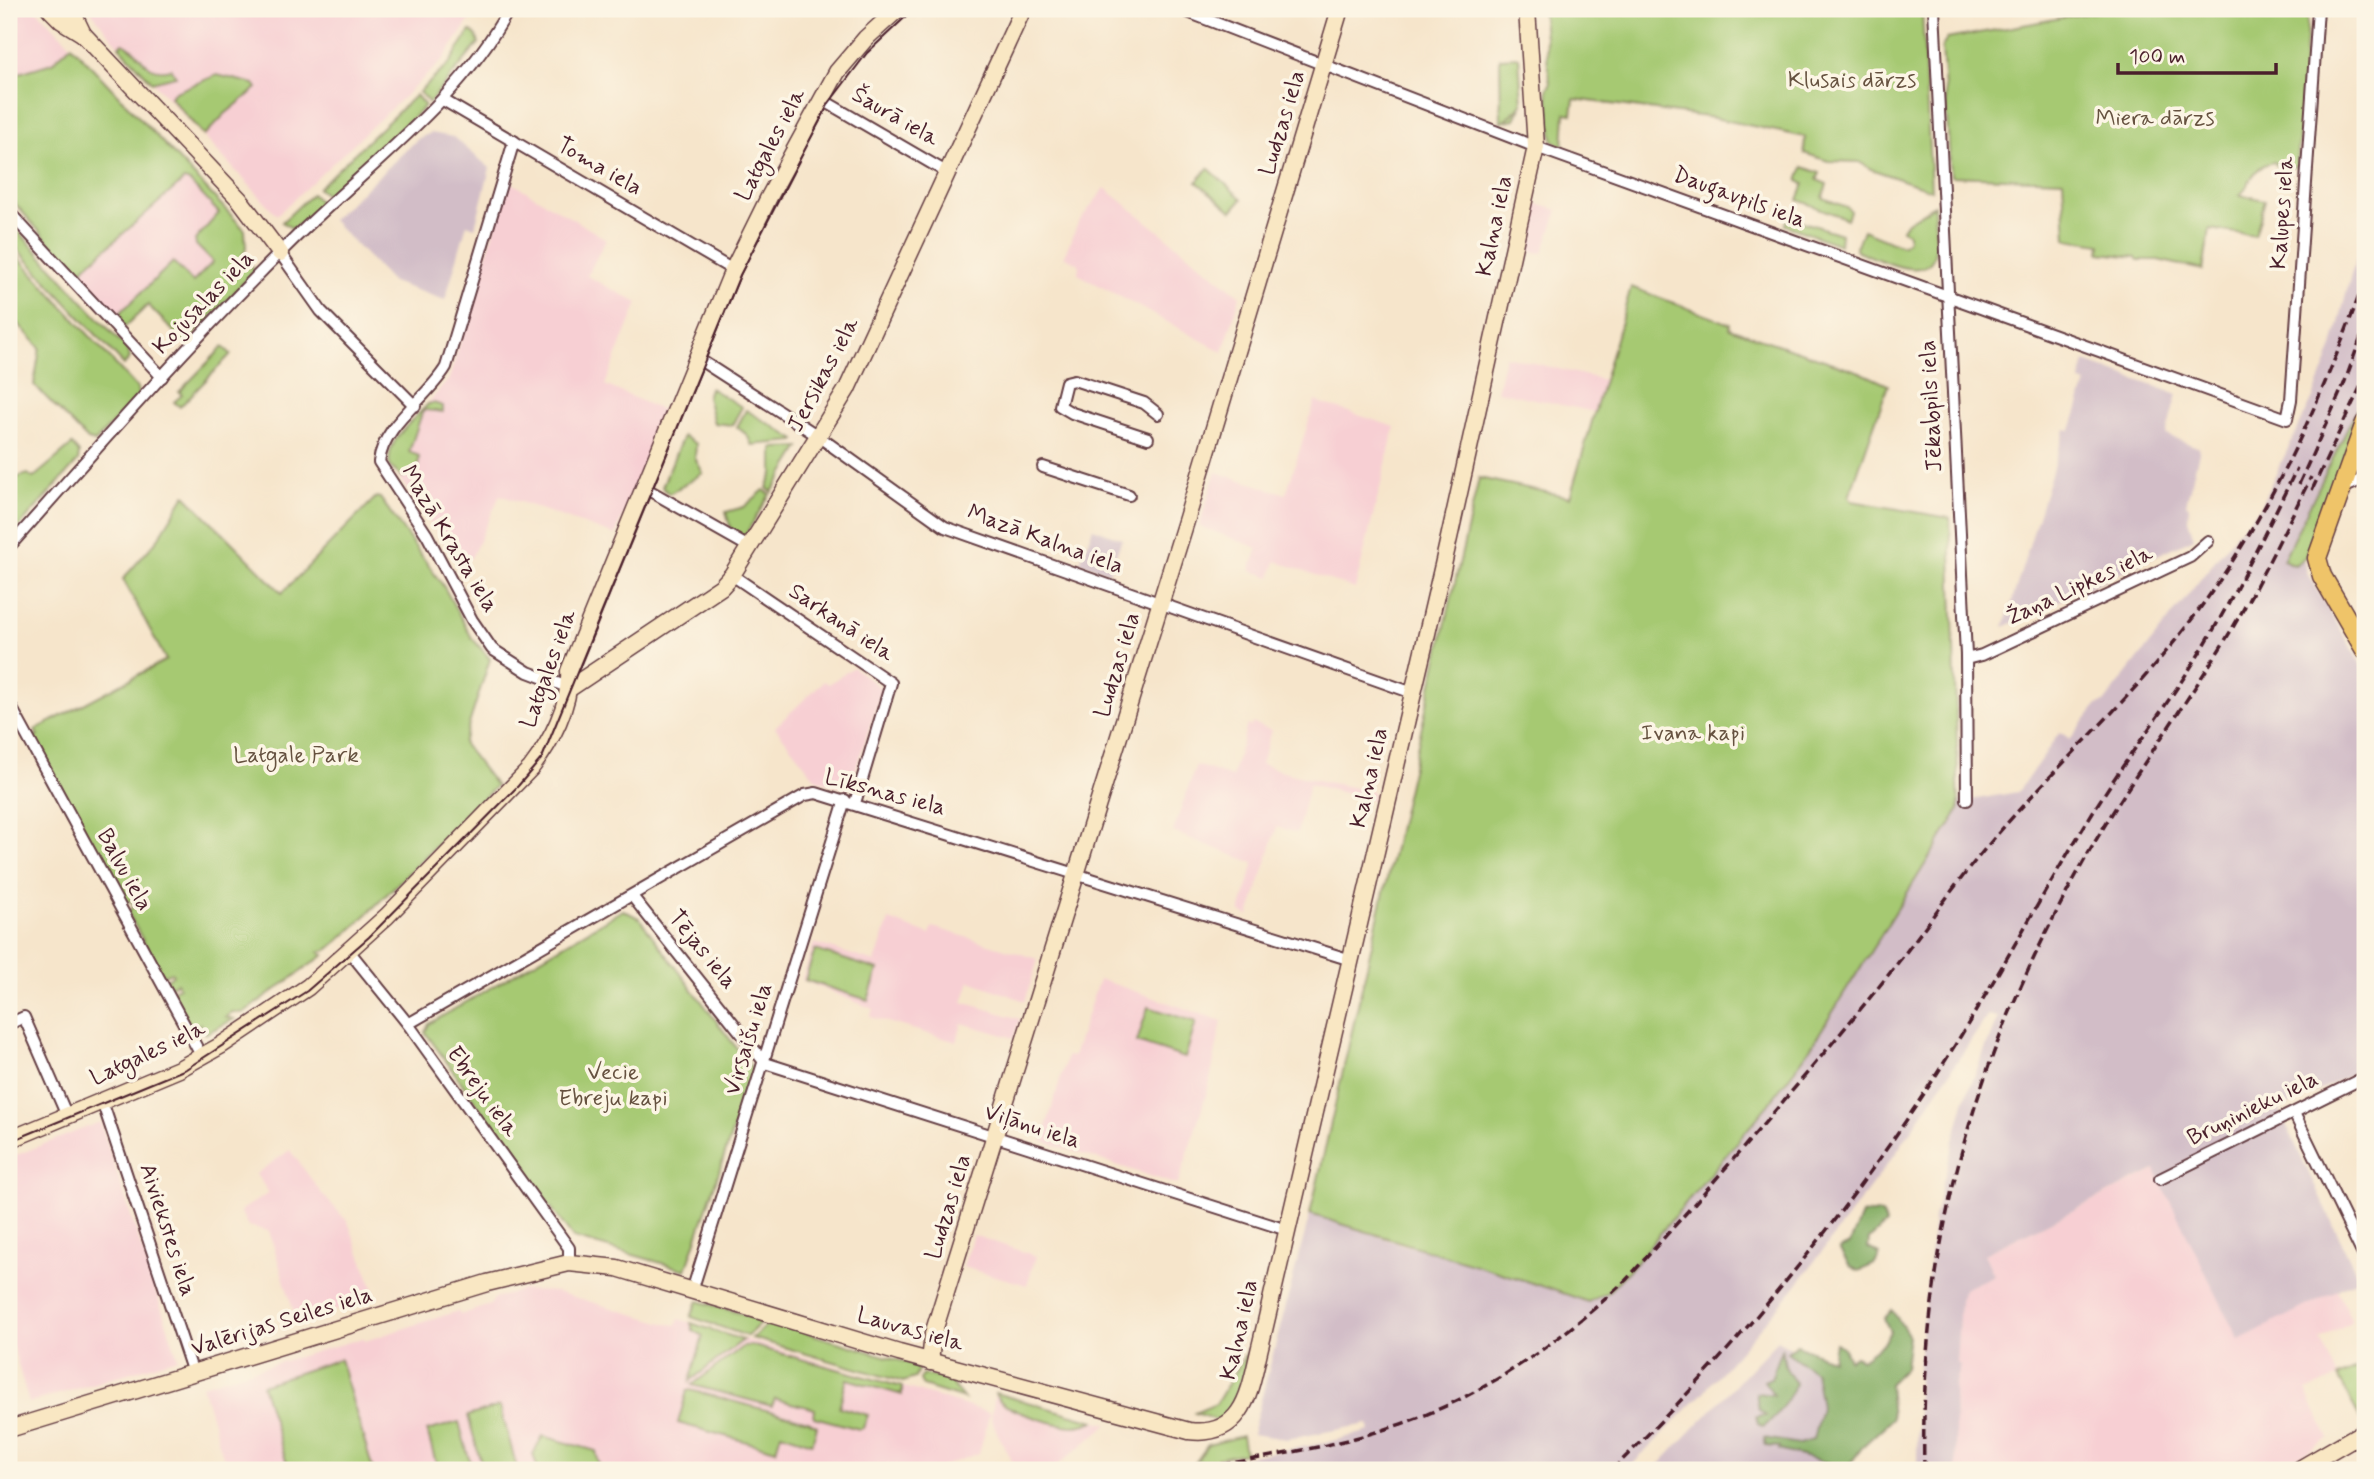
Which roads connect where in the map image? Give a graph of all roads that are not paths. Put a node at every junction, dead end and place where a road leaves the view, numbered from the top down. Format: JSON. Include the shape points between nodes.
{"nodes":[{"id":1,"x":50,"y":9,"type":"edge"},
{"id":2,"x":71,"y":9,"type":"edge"},
{"id":3,"x":509,"y":9,"type":"edge"},
{"id":4,"x":898,"y":9,"type":"edge"},
{"id":5,"x":1023,"y":9,"type":"edge"},
{"id":6,"x":1180,"y":9,"type":"edge"},
{"id":7,"x":1340,"y":9,"type":"edge"},
{"id":8,"x":1527,"y":9,"type":"edge"},
{"id":9,"x":1934,"y":9,"type":"edge"},
{"id":10,"x":2318,"y":9,"type":"edge"},
{"id":11,"x":83,"y":34,"type":"junction"},
{"id":12,"x":1325,"y":64,"type":"junction"},
{"id":13,"x":821,"y":99,"type":"junction"},
{"id":14,"x":443,"y":100,"type":"junction"},
{"id":15,"x":514,"y":141,"type":"junction"},
{"id":16,"x":1536,"y":147,"type":"junction"},
{"id":17,"x":948,"y":173,"type":"junction"},
{"id":18,"x":9,"y":212,"type":"edge"},
{"id":19,"x":280,"y":253,"type":"junction"},
{"id":20,"x":733,"y":270,"type":"junction"},
{"id":21,"x":1948,"y":296,"type":"junction"},
{"id":22,"x":697,"y":358,"type":"junction"},
{"id":23,"x":163,"y":377,"type":"junction"},
{"id":24,"x":415,"y":406,"type":"junction"},
{"id":25,"x":1158,"y":414,"type":"dead end"},
{"id":26,"x":2287,"y":419,"type":"joint"},
{"id":27,"x":818,"y":436,"type":"junction"},
{"id":28,"x":2363,"y":437,"type":"edge"},
{"id":29,"x":1148,"y":438,"type":"dead end"},
{"id":30,"x":1043,"y":467,"type":"dead end"},
{"id":31,"x":2365,"y":478,"type":"edge"},
{"id":32,"x":645,"y":488,"type":"junction"},
{"id":33,"x":2339,"y":490,"type":"junction"},
{"id":34,"x":1129,"y":495,"type":"dead end"},
{"id":35,"x":2208,"y":541,"type":"dead end"},
{"id":36,"x":9,"y":547,"type":"edge"},
{"id":37,"x":749,"y":547,"type":"junction"},
{"id":38,"x":732,"y":575,"type":"junction"},
{"id":39,"x":1161,"y":604,"type":"junction"},
{"id":40,"x":2365,"y":650,"type":"edge"},
{"id":41,"x":1966,"y":654,"type":"junction"},
{"id":42,"x":570,"y":688,"type":"junction"},
{"id":43,"x":1413,"y":693,"type":"junction"},
{"id":44,"x":9,"y":703,"type":"edge"},
{"id":45,"x":1968,"y":800,"type":"dead end"},
{"id":46,"x":850,"y":801,"type":"junction"},
{"id":47,"x":1077,"y":873,"type":"junction"},
{"id":48,"x":632,"y":896,"type":"junction"},
{"id":49,"x":349,"y":951,"type":"junction"},
{"id":50,"x":1351,"y":960,"type":"junction"},
{"id":51,"x":9,"y":1024,"type":"edge"},
{"id":52,"x":408,"y":1024,"type":"junction"},
{"id":53,"x":202,"y":1057,"type":"junction"},
{"id":54,"x":765,"y":1063,"type":"junction"},
{"id":55,"x":2365,"y":1077,"type":"edge"},
{"id":56,"x":102,"y":1101,"type":"junction"},
{"id":57,"x":2294,"y":1113,"type":"junction"},
{"id":58,"x":66,"y":1116,"type":"junction"},
{"id":59,"x":994,"y":1137,"type":"junction"},
{"id":60,"x":9,"y":1140,"type":"edge"},
{"id":61,"x":2160,"y":1179,"type":"dead end"},
{"id":62,"x":1287,"y":1230,"type":"junction"},
{"id":63,"x":2365,"y":1259,"type":"edge"},
{"id":64,"x":569,"y":1263,"type":"junction"},
{"id":65,"x":692,"y":1291,"type":"junction"},
{"id":66,"x":933,"y":1334,"type":"junction"},
{"id":67,"x":887,"y":1347,"type":"junction"},
{"id":68,"x":930,"y":1362,"type":"junction"},
{"id":69,"x":193,"y":1373,"type":"junction"},
{"id":70,"x":1236,"y":1416,"type":"joint"},
{"id":71,"x":9,"y":1429,"type":"edge"},
{"id":72,"x":2365,"y":1432,"type":"edge"},
{"id":73,"x":2298,"y":1470,"type":"edge"}],
"edges":[{"from":1,"to":11,"type":"street"},
{"from":2,"to":11,"type":"street"},
{"from":3,"to":14,"type":"street"},
{"from":4,"to":13,"type":"street","name":"Latgales iela","via":[[850,55]]},
{"from":5,"to":17,"type":"street","name":"Jersikas iela"},
{"from":6,"to":12,"type":"street","name":"Daugavpils iela"},
{"from":7,"to":12,"type":"street","name":"Ludzas iela"},
{"from":8,"to":16,"type":"street","name":"Kalna iela"},
{"from":9,"to":21,"type":"street","name":"Jēkabpils iela"},
{"from":10,"to":26,"type":"street","name":"Kalupes iela"},
{"from":11,"to":19,"type":"street","via":[[240,200]]},
{"from":12,"to":16,"type":"street","name":"Daugavpils iela"},
{"from":12,"to":39,"type":"street","name":"Ludzas iela"},
{"from":13,"to":17,"type":"street","name":"Šaurā iela"},
{"from":13,"to":20,"type":"street","name":"Latgales iela"},
{"from":14,"to":15,"type":"street","name":"Toma iela"},
{"from":14,"to":19,"type":"street","name":"Kojusalas iela"},
{"from":15,"to":20,"type":"street","name":"Toma iela"},
{"from":15,"to":24,"type":"street","name":"Mazā Krasta iela","via":[[446,367]]},
{"from":16,"to":21,"type":"street","name":"Daugavpils iela"},
{"from":16,"to":43,"type":"street","name":"Kalna iela"},
{"from":17,"to":27,"type":"street","name":"Jersikas iela","via":[[847,389]]},
{"from":18,"to":23,"type":"street"},
{"from":19,"to":23,"type":"street","name":"Kojusalas iela"},
{"from":19,"to":24,"type":"street","via":[[321,311]]},
{"from":20,"to":22,"type":"street","name":"Latgales iela"},
{"from":21,"to":26,"type":"street","name":"Daugavpils iela"},
{"from":21,"to":41,"type":"street","name":"Jēkabpils iela"},
{"from":22,"to":27,"type":"street","name":"Mazā Kalna iela"},
{"from":22,"to":32,"type":"street","name":"Latgales iela"},
{"from":23,"to":36,"type":"street","name":"Kojusalas iela"},
{"from":24,"to":42,"type":"street","name":"Mazā Krasta iela","via":[[380,449],[379,462],[390,483],[427,535],[492,649],[528,672]]},
{"from":25,"to":29,"type":"street","via":[[1135,400],[1074,380],[1066,382],[1060,406]]},
{"from":27,"to":37,"type":"street","name":"Jersikas iela"},
{"from":27,"to":39,"type":"street","name":"Mazā Kalna iela","via":[[945,527]]},
{"from":28,"to":33,"type":"main road"},
{"from":30,"to":34,"type":"street"},
{"from":31,"to":33,"type":"street"},
{"from":32,"to":37,"type":"street"},
{"from":32,"to":42,"type":"street","name":"Latgales iela","via":[[569,671]]},
{"from":33,"to":40,"type":"main road","via":[[2316,558]]},
{"from":35,"to":41,"type":"street","name":"Žaņa Lipkes iela","via":[[2182,561],[2007,644],[1975,658]]},
{"from":37,"to":38,"type":"street","name":"Jersikas iela"},
{"from":38,"to":42,"type":"street","name":"Jersikas iela","via":[[722,587]]},
{"from":38,"to":46,"type":"street","name":"Sarkanā iela","via":[[891,683]]},
{"from":39,"to":43,"type":"street","name":"Mazā Kalna iela"},
{"from":39,"to":47,"type":"street","name":"Ludzas iela"},
{"from":41,"to":45,"type":"street","name":"Jēkabpils iela"},
{"from":42,"to":49,"type":"street","name":"Latgales iela","via":[[531,768]]},
{"from":43,"to":50,"type":"street","name":"Kalna iela"},
{"from":44,"to":53,"type":"street","name":"Balvu iela"},
{"from":46,"to":47,"type":"street","name":"Līksnas iela"},
{"from":46,"to":48,"type":"street","name":"Līksnas iela","via":[[805,795]]},
{"from":46,"to":54,"type":"street","name":"Virsaišu iela"},
{"from":47,"to":50,"type":"street","name":"Līksnas iela"},
{"from":47,"to":59,"type":"street","name":"Ludzas iela"},
{"from":48,"to":52,"type":"street","name":"Līksnas iela"},
{"from":48,"to":54,"type":"street","name":"Tējas iela"},
{"from":49,"to":52,"type":"street","name":"Ebreju iela"},
{"from":49,"to":53,"type":"street","name":"Latgales iela","via":[[308,987]]},
{"from":50,"to":62,"type":"street","name":"Kalna iela"},
{"from":51,"to":58,"type":"street","via":[[24,1017]]},
{"from":52,"to":64,"type":"street","name":"Ebreju iela","via":[[569,1248]]},
{"from":53,"to":56,"type":"street","name":"Latgales iela"},
{"from":54,"to":59,"type":"street","name":"Viļānu iela"},
{"from":54,"to":65,"type":"street","name":"Virsaišu iela"},
{"from":55,"to":57,"type":"street","name":"Bruņinieku iela"},
{"from":56,"to":58,"type":"street","name":"Latgales iela"},
{"from":56,"to":69,"type":"street","name":"Aiviekstes iela"},
{"from":57,"to":61,"type":"street","name":"Bruņinieku iela"},
{"from":57,"to":63,"type":"street"},
{"from":58,"to":60,"type":"street","name":"Latgales iela"},
{"from":59,"to":62,"type":"street","name":"Viļānu iela"},
{"from":59,"to":66,"type":"street","name":"Ludzas iela"},
{"from":62,"to":70,"type":"street","name":"Kalna iela","via":[[1250,1387]]},
{"from":64,"to":65,"type":"street","name":"Lauvas iela","via":[[617,1268]]},
{"from":64,"to":69,"type":"street","name":"Valērijas Seiles iela","via":[[487,1283]]},
{"from":65,"to":67,"type":"street","name":"Lauvas iela"},
{"from":66,"to":67,"type":"street","via":[[918,1346]]},
{"from":66,"to":68,"type":"street","name":"Ludzas iela"},
{"from":67,"to":68,"type":"street","name":"Lauvas iela"},
{"from":68,"to":70,"type":"street","name":"Lauvas iela","via":[[1189,1431],[1210,1431]]},
{"from":69,"to":71,"type":"street","name":"Valērijas Seiles iela"},
{"from":72,"to":73,"type":"street"}]}
